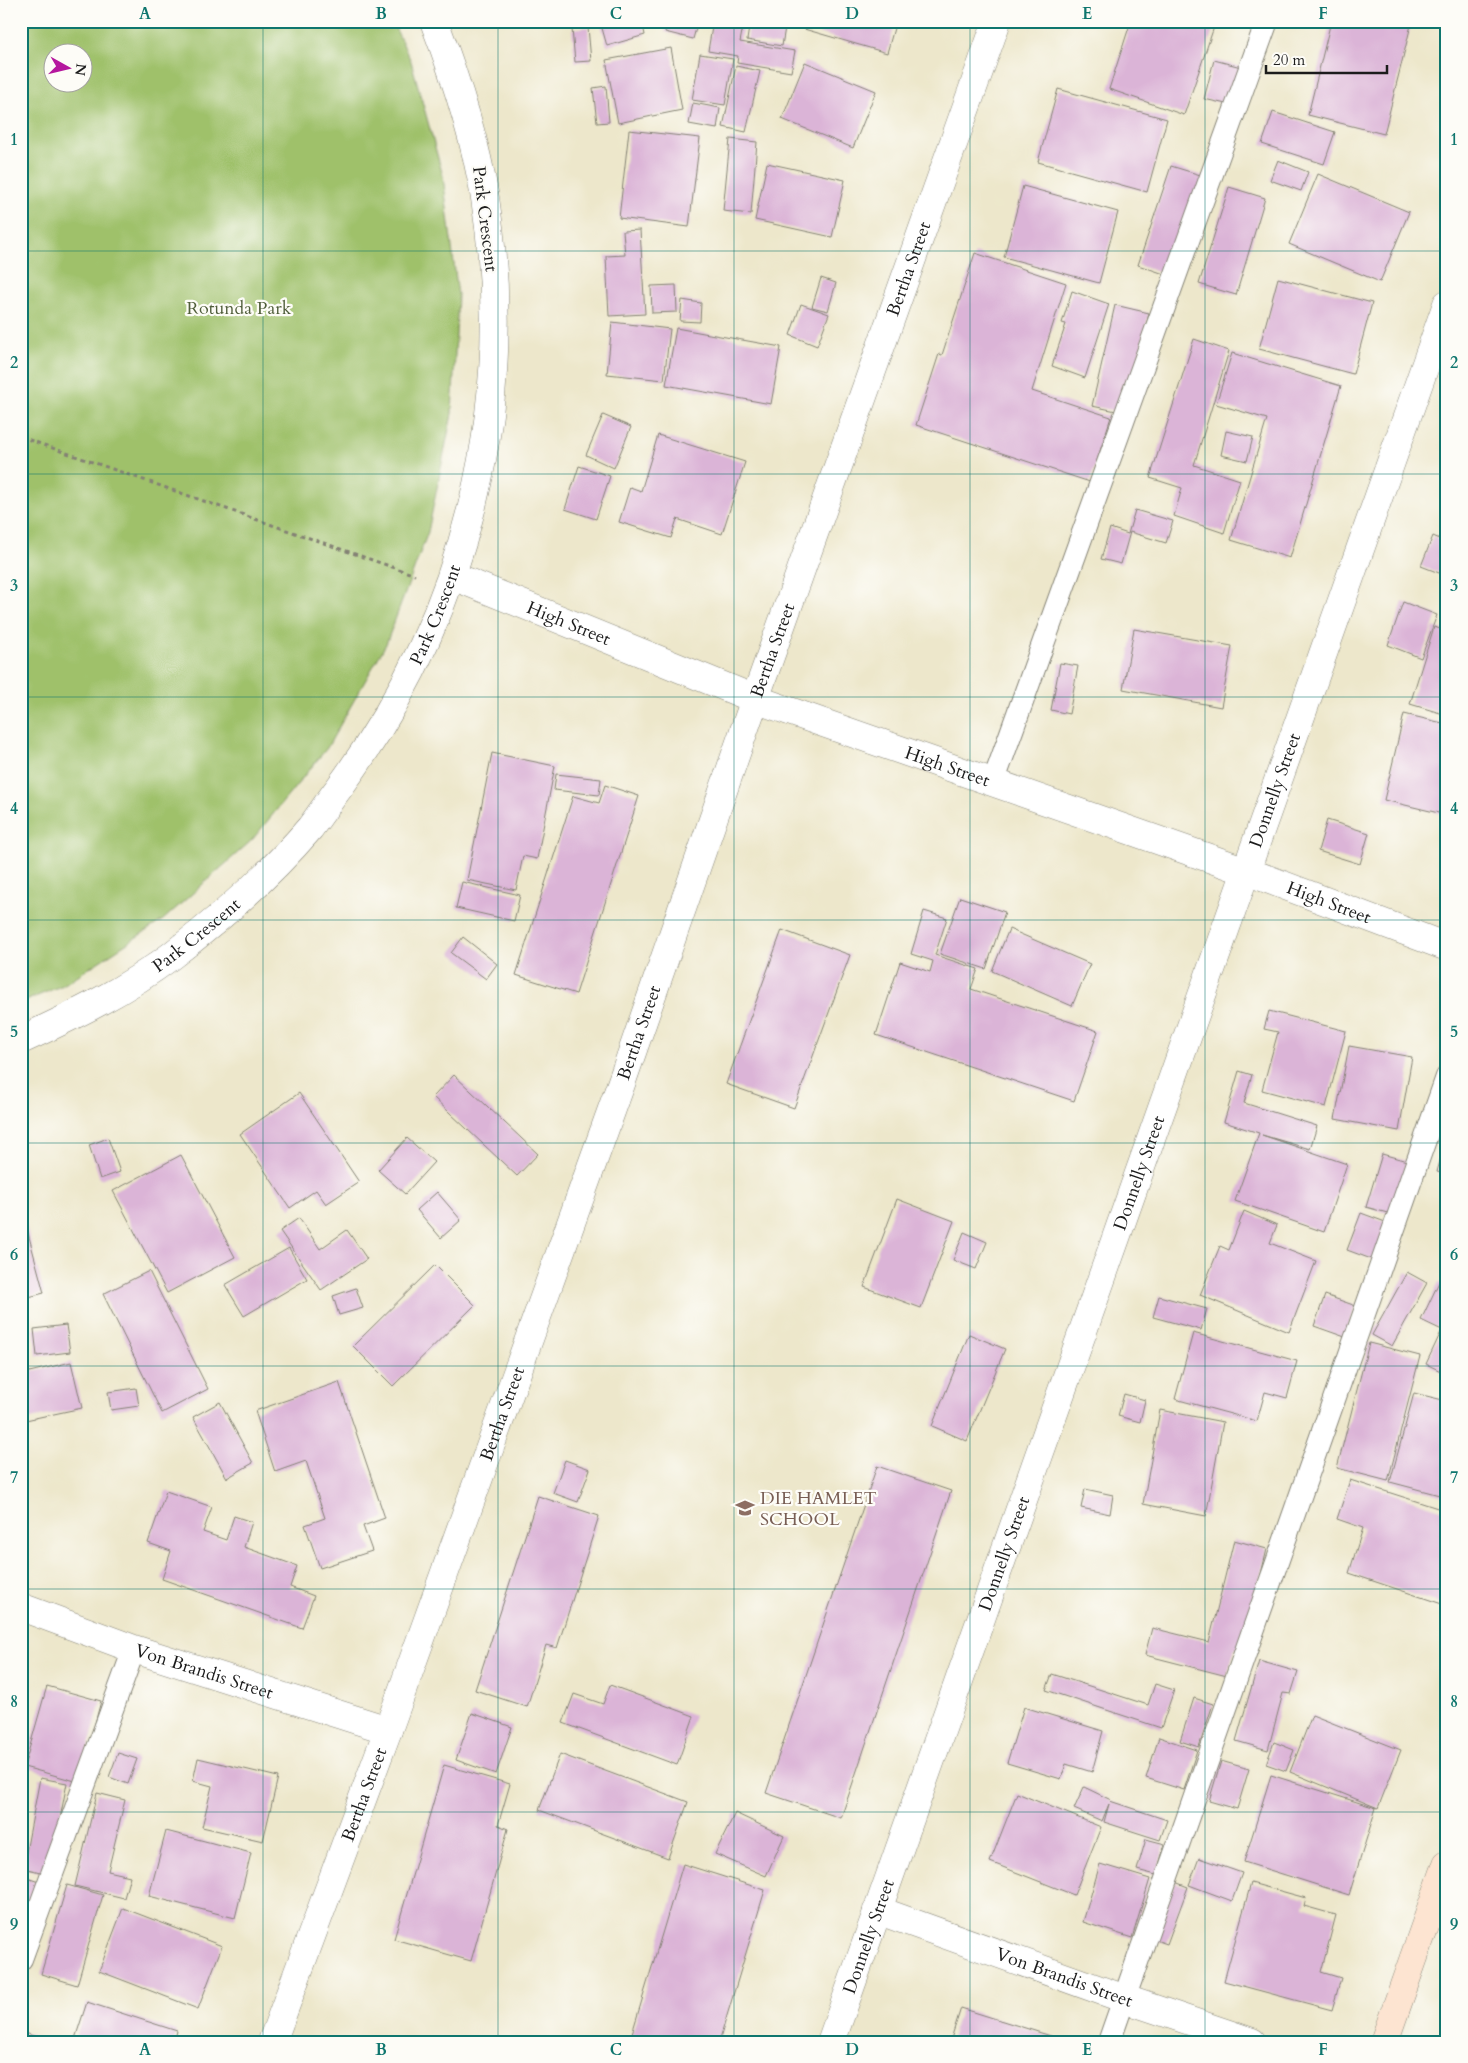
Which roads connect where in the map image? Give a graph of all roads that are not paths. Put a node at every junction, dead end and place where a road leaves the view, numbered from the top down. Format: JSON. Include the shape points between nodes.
{"nodes":[{"id":1,"x":434,"y":21,"type":"edge"},
{"id":2,"x":997,"y":21,"type":"edge"},
{"id":3,"x":1267,"y":21,"type":"edge"},
{"id":4,"x":1447,"y":304,"type":"edge"},
{"id":5,"x":450,"y":581,"type":"junction"},
{"id":6,"x":755,"y":699,"type":"junction"},
{"id":7,"x":993,"y":783,"type":"junction"},
{"id":8,"x":1246,"y":871,"type":"junction"},
{"id":9,"x":1447,"y":946,"type":"edge"},
{"id":10,"x":21,"y":1040,"type":"edge"},
{"id":11,"x":1447,"y":1077,"type":"edge"},
{"id":12,"x":21,"y":1607,"type":"edge"},
{"id":13,"x":134,"y":1649,"type":"junction"},
{"id":14,"x":388,"y":1730,"type":"junction"},
{"id":15,"x":1447,"y":1864,"type":"edge"},
{"id":16,"x":1439,"y":1909,"type":"edge"},
{"id":17,"x":877,"y":1910,"type":"junction"},
{"id":18,"x":21,"y":1960,"type":"edge"},
{"id":19,"x":1125,"y":1999,"type":"junction"},
{"id":20,"x":272,"y":2042,"type":"edge"},
{"id":21,"x":831,"y":2042,"type":"edge"},
{"id":22,"x":1109,"y":2042,"type":"edge"},
{"id":23,"x":1252,"y":2042,"type":"edge"},
{"id":24,"x":1384,"y":2042,"type":"edge"}],
"edges":[{"from":1,"to":5,"type":"street","name":"Park Crescent","via":[[470,126],[483,188],[492,261],[495,325],[484,452],[471,514]]},
{"from":2,"to":6,"type":"street","name":"Bertha Street"},
{"from":3,"to":7,"type":"lane"},
{"from":4,"to":8,"type":"street","name":"Donnelly Street"},
{"from":5,"to":6,"type":"street","name":"High Street"},
{"from":5,"to":10,"type":"street","name":"Park Crescent","via":[[416,665],[373,741],[310,827],[244,897],[168,958],[87,1009]]},
{"from":6,"to":7,"type":"street","name":"High Street"},
{"from":6,"to":14,"type":"street","name":"Bertha Street","via":[[621,1084]]},
{"from":7,"to":8,"type":"street","name":"High Street"},
{"from":8,"to":9,"type":"street","name":"High Street"},
{"from":8,"to":17,"type":"street","name":"Donnelly Street"},
{"from":11,"to":19,"type":"lane"},
{"from":12,"to":13,"type":"street","name":"Von Brandis Street"},
{"from":13,"to":14,"type":"street","name":"Von Brandis Street"},
{"from":13,"to":18,"type":"lane"},
{"from":14,"to":20,"type":"street","name":"Bertha Street"},
{"from":15,"to":16,"type":"main road"},
{"from":16,"to":24,"type":"main road"},
{"from":17,"to":19,"type":"street","name":"Von Brandis Street"},
{"from":17,"to":21,"type":"street","name":"Donnelly Street"},
{"from":19,"to":22,"type":"lane"},
{"from":19,"to":23,"type":"street","name":"Von Brandis Street"}]}
